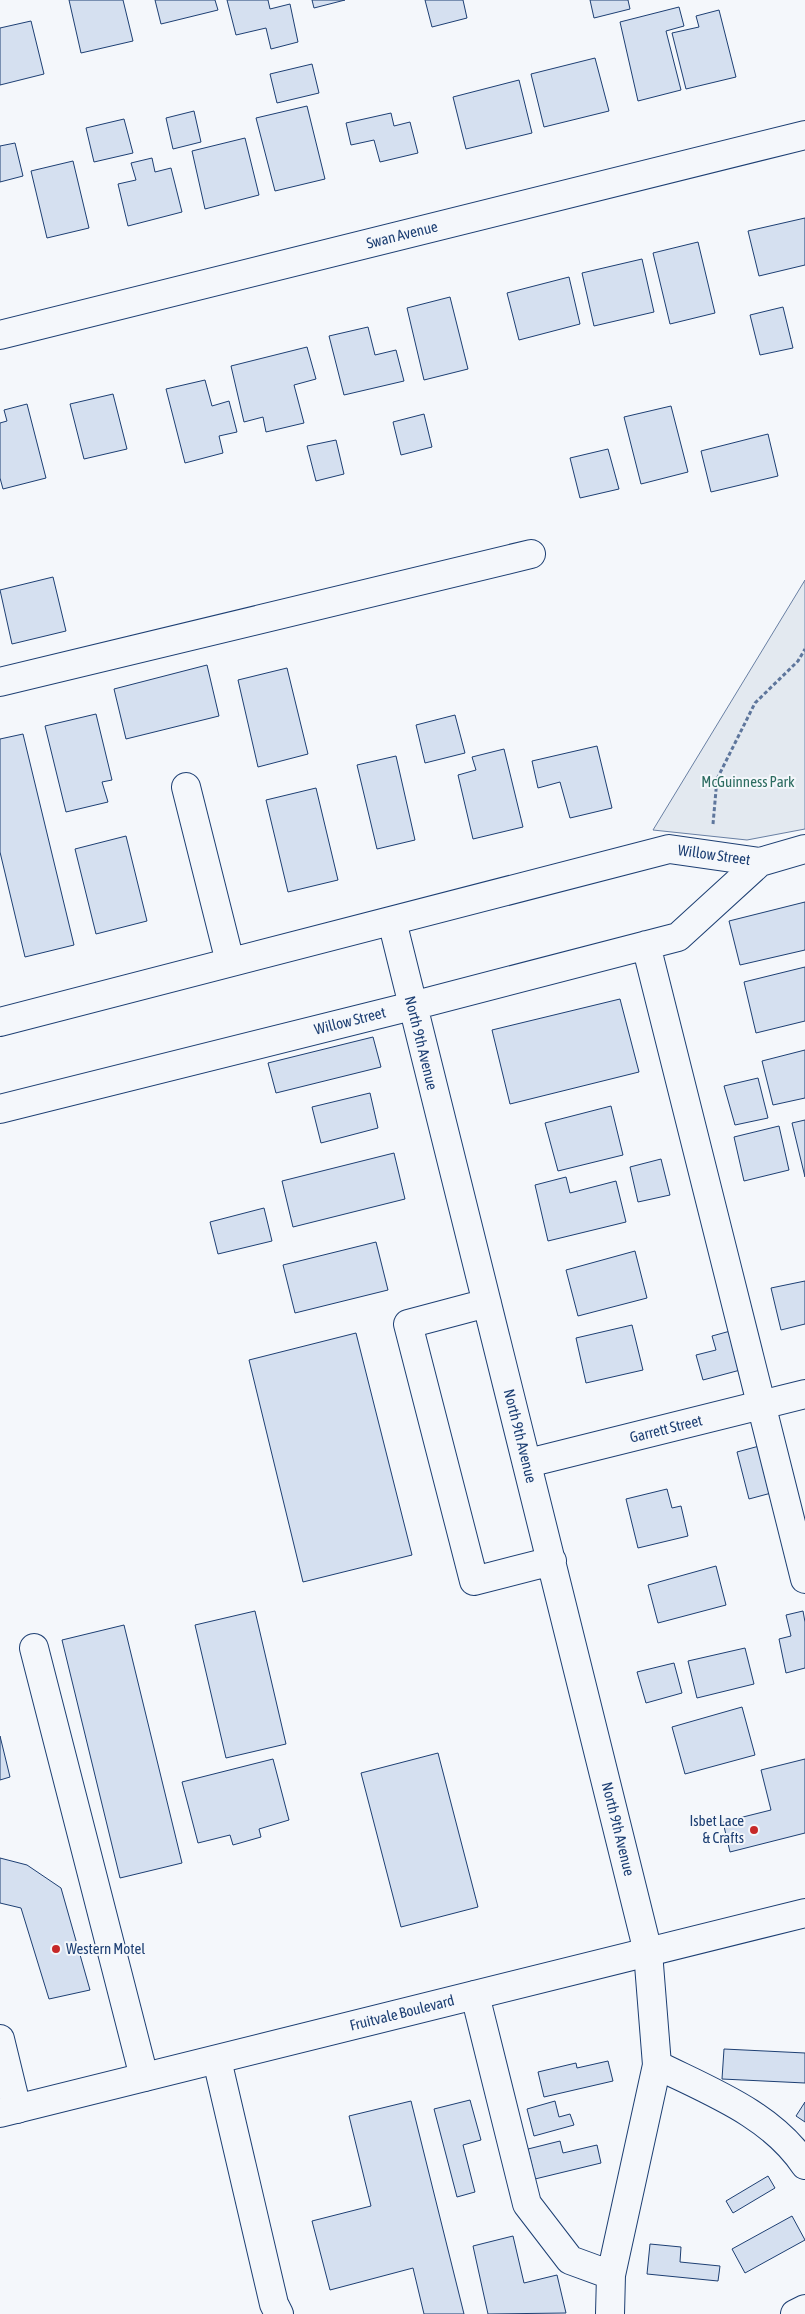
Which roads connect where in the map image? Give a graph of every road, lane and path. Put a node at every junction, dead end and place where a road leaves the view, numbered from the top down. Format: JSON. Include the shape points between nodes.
{"nodes":[{"id":1,"x":805,"y":135,"type":"edge"},
{"id":2,"x":0,"y":335,"type":"edge"},
{"id":3,"x":531,"y":554,"type":"dead end"},
{"id":4,"x":805,"y":649,"type":"edge"},
{"id":5,"x":0,"y":682,"type":"edge"},
{"id":6,"x":186,"y":787,"type":"dead end"},
{"id":7,"x":805,"y":849,"type":"edge"},
{"id":8,"x":710,"y":855,"type":"junction"},
{"id":9,"x":760,"y":862,"type":"junction"},
{"id":10,"x":392,"y":921,"type":"junction"},
{"id":11,"x":646,"y":945,"type":"junction"},
{"id":12,"x":230,"y":962,"type":"junction"},
{"id":13,"x":412,"y":1006,"type":"junction"},
{"id":14,"x":0,"y":1022,"type":"edge"},
{"id":15,"x":0,"y":1108,"type":"edge"},
{"id":16,"x":487,"y":1303,"type":"junction"},
{"id":17,"x":805,"y":1394,"type":"edge"},
{"id":18,"x":762,"y":1404,"type":"junction"},
{"id":19,"x":528,"y":1464,"type":"junction"},
{"id":20,"x":552,"y":1561,"type":"junction"},
{"id":21,"x":805,"y":1580,"type":"edge"},
{"id":22,"x":34,"y":1648,"type":"dead end"},
{"id":23,"x":805,"y":1913,"type":"edge"},
{"id":24,"x":648,"y":1952,"type":"junction"},
{"id":25,"x":475,"y":1995,"type":"junction"},
{"id":26,"x":0,"y":2039,"type":"edge"},
{"id":27,"x":217,"y":2060,"type":"junction"},
{"id":28,"x":656,"y":2065,"type":"junction"},
{"id":29,"x":144,"y":2077,"type":"junction"},
{"id":30,"x":9,"y":2111,"type":"edge"},
{"id":31,"x":805,"y":2164,"type":"edge"},
{"id":32,"x":611,"y":2274,"type":"junction"},
{"id":33,"x":805,"y":2309,"type":"edge"},
{"id":34,"x":279,"y":2314,"type":"edge"},
{"id":35,"x":610,"y":2314,"type":"edge"},
{"id":36,"x":795,"y":2314,"type":"edge"}],
"edges":[{"from":1,"to":2,"type":"street","name":"Swan Avenue"},
{"from":3,"to":5,"type":"street"},
{"from":4,"to":8,"type":"path","via":[[755,703],[717,779]]},
{"from":6,"to":12,"type":"street"},
{"from":7,"to":9,"type":"street","name":"Willow Street"},
{"from":8,"to":9,"type":"street","name":"Willow Street"},
{"from":8,"to":10,"type":"street","name":"Willow Street","via":[[669,849]]},
{"from":9,"to":11,"type":"street","name":"Willow Street","via":[[678,937]]},
{"from":10,"to":12,"type":"street","name":"Willow Street"},
{"from":10,"to":13,"type":"street","name":"North 9th Avenue"},
{"from":11,"to":13,"type":"street","name":"Willow Street"},
{"from":11,"to":18,"type":"street"},
{"from":12,"to":14,"type":"street","name":"Willow Street"},
{"from":13,"to":15,"type":"street","name":"Willow Street"},
{"from":13,"to":16,"type":"street","name":"North 9th Avenue"},
{"from":16,"to":19,"type":"street","name":"North 9th Avenue"},
{"from":16,"to":20,"type":"street","via":[[408,1324],[410,1333],[474,1581]]},
{"from":17,"to":18,"type":"street","name":"Garrett Street"},
{"from":18,"to":19,"type":"street","name":"Garrett Street"},
{"from":18,"to":21,"type":"street"},
{"from":19,"to":20,"type":"street","name":"North 9th Avenue"},
{"from":20,"to":24,"type":"street","name":"North 9th Avenue"},
{"from":22,"to":29,"type":"street"},
{"from":23,"to":24,"type":"street","name":"Fruitvale Boulevard"},
{"from":24,"to":25,"type":"street","name":"Fruitvale Boulevard"},
{"from":24,"to":28,"type":"street","name":"North 9th Avenue"},
{"from":25,"to":27,"type":"street","name":"Fruitvale Boulevard"},
{"from":25,"to":32,"type":"street","via":[[527,2204],[570,2260]]},
{"from":26,"to":30,"type":"street"},
{"from":27,"to":29,"type":"street","name":"Fruitvale Boulevard"},
{"from":27,"to":34,"type":"street"},
{"from":28,"to":31,"type":"street","via":[[751,2112]]},
{"from":28,"to":32,"type":"street","name":"North 9th Avenue"},
{"from":29,"to":30,"type":"street","name":"Fruitvale Boulevard"},
{"from":32,"to":35,"type":"street","name":"North 9th Avenue"},
{"from":33,"to":36,"type":"street"}]}
